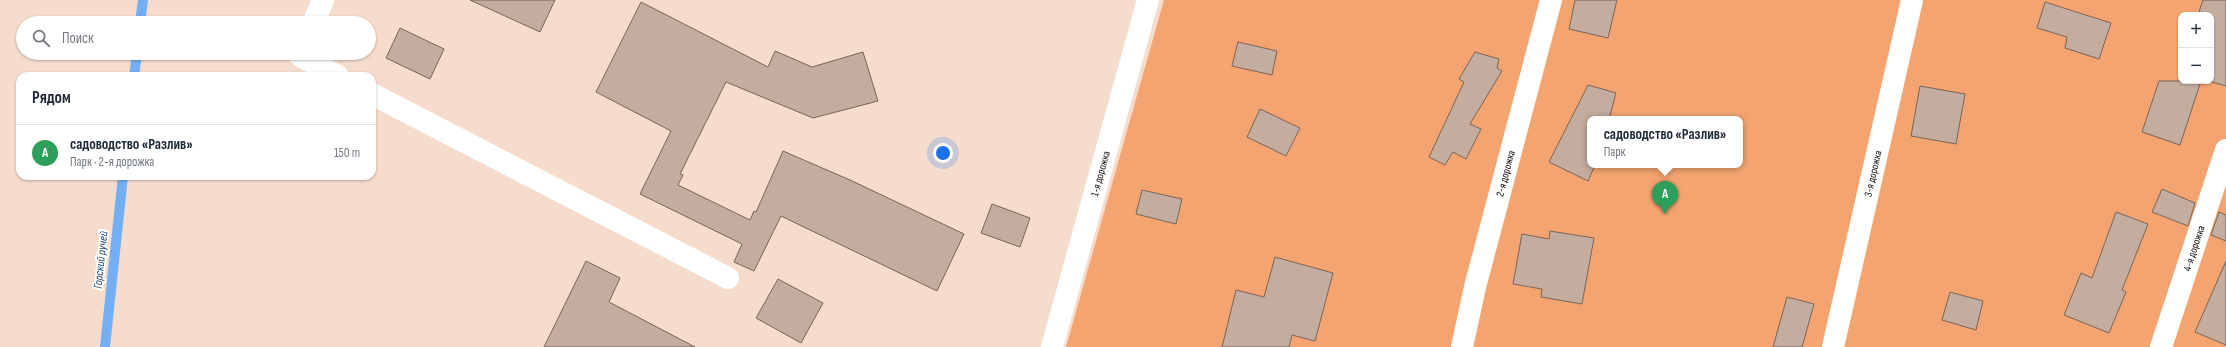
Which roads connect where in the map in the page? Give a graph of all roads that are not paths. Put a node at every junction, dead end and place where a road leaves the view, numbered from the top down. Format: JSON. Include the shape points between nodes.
{"nodes":[{"id":1,"x":323,"y":0,"type":"edge"},
{"id":2,"x":1148,"y":0,"type":"edge"},
{"id":3,"x":1551,"y":0,"type":"edge"},
{"id":4,"x":1912,"y":0,"type":"edge"},
{"id":5,"x":317,"y":16,"type":"edge"},
{"id":6,"x":310,"y":60,"type":"edge"},
{"id":7,"x":331,"y":72,"type":"edge"},
{"id":8,"x":376,"y":96,"type":"edge"},
{"id":9,"x":2226,"y":150,"type":"edge"},
{"id":10,"x":728,"y":278,"type":"dead end"},
{"id":11,"x":1052,"y":347,"type":"edge"},
{"id":12,"x":1462,"y":347,"type":"edge"},
{"id":13,"x":1833,"y":347,"type":"edge"},
{"id":14,"x":2161,"y":347,"type":"edge"}],
"edges":[{"from":1,"to":5,"type":"street"},
{"from":2,"to":11,"type":"street","name":"1-я дорожка"},
{"from":3,"to":12,"type":"street","name":"2-я дорожка","via":[[1475,287]]},
{"from":4,"to":13,"type":"street","name":"3-я дорожка"},
{"from":6,"to":7,"type":"street"},
{"from":8,"to":10,"type":"street"},
{"from":9,"to":14,"type":"street","name":"4-я дорожка"}]}
